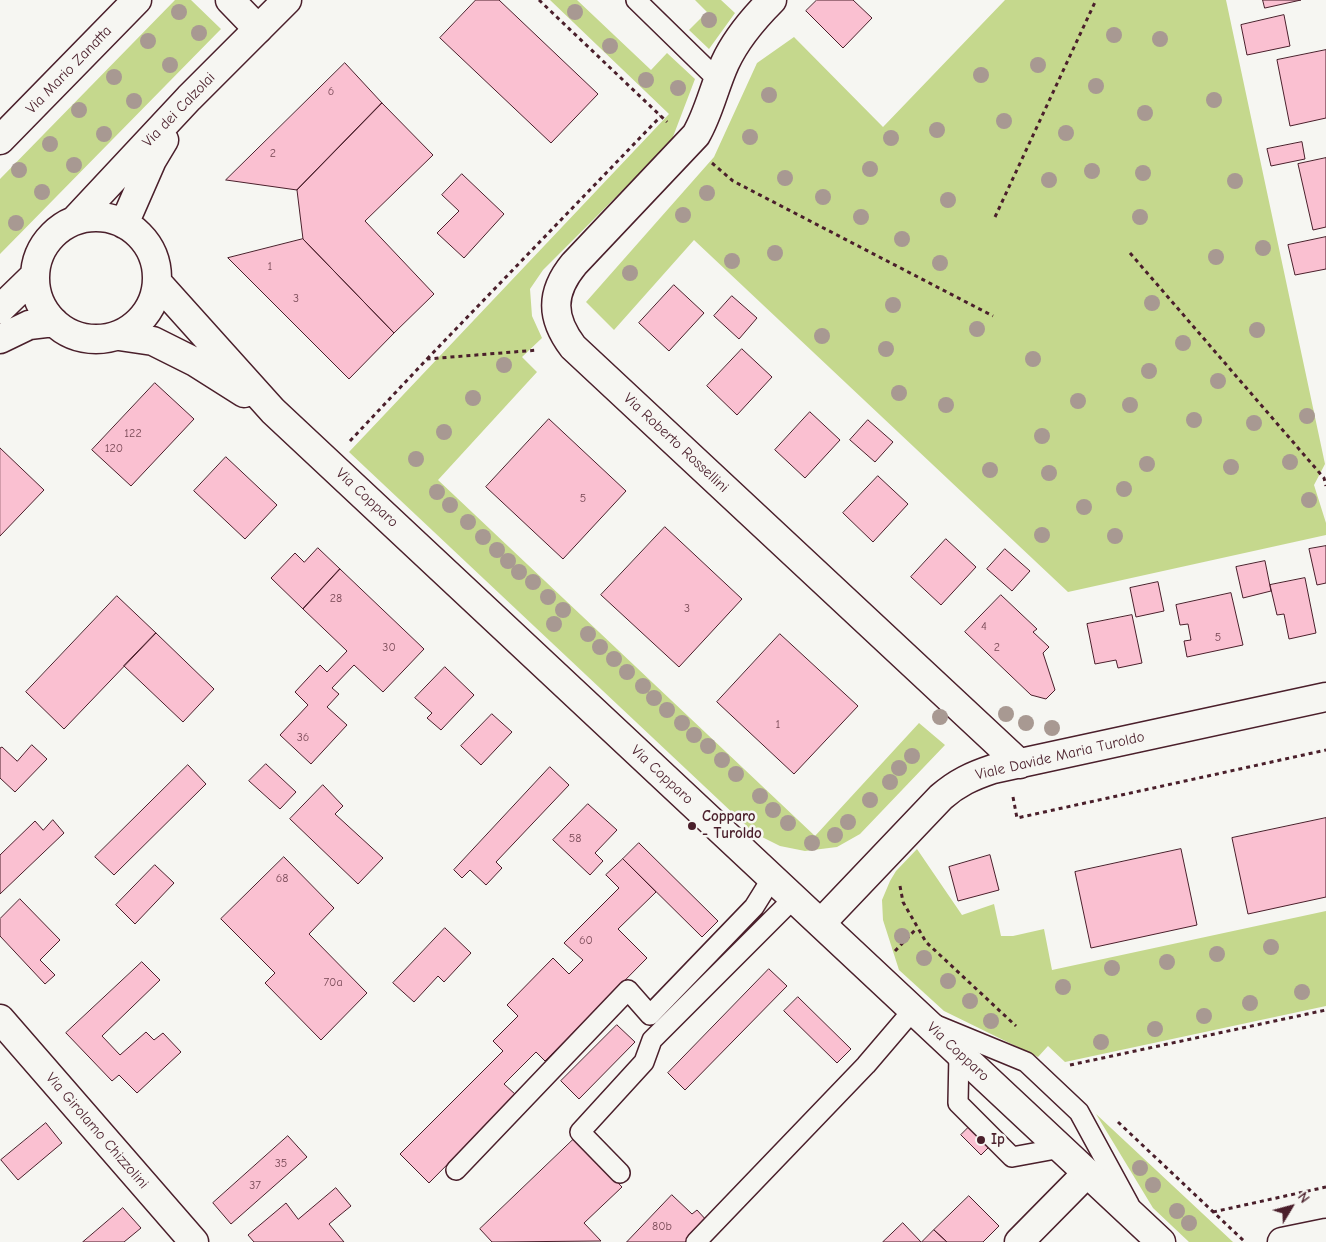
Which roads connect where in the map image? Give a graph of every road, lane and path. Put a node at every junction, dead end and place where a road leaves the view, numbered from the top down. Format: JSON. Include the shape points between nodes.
{"nodes":[{"id":1,"x":137,"y":0,"type":"edge"},
{"id":2,"x":230,"y":0,"type":"edge"},
{"id":3,"x":287,"y":0,"type":"edge"},
{"id":4,"x":539,"y":0,"type":"edge"},
{"id":5,"x":636,"y":0,"type":"edge"},
{"id":6,"x":772,"y":0,"type":"edge"},
{"id":7,"x":1096,"y":0,"type":"edge"},
{"id":8,"x":258,"y":29,"type":"junction"},
{"id":9,"x":718,"y":81,"type":"junction"},
{"id":10,"x":190,"y":98,"type":"junction"},
{"id":11,"x":661,"y":116,"type":"junction"},
{"id":12,"x":0,"y":140,"type":"edge"},
{"id":13,"x":690,"y":143,"type":"junction"},
{"id":14,"x":995,"y":217,"type":"dead end"},
{"id":15,"x":74,"y":221,"type":"junction"},
{"id":16,"x":124,"y":224,"type":"junction"},
{"id":17,"x":1130,"y":253,"type":"dead end"},
{"id":18,"x":35,"y":275,"type":"junction"},
{"id":19,"x":157,"y":282,"type":"junction"},
{"id":20,"x":0,"y":309,"type":"edge"},
{"id":21,"x":993,"y":316,"type":"dead end"},
{"id":22,"x":54,"y":322,"type":"junction"},
{"id":23,"x":118,"y":336,"type":"junction"},
{"id":24,"x":0,"y":339,"type":"edge"},
{"id":25,"x":573,"y":348,"type":"junction"},
{"id":26,"x":427,"y":358,"type":"junction"},
{"id":27,"x":273,"y":411,"type":"junction"},
{"id":28,"x":329,"y":463,"type":"junction"},
{"id":29,"x":1326,"y":486,"type":"edge"},
{"id":30,"x":1326,"y":697,"type":"edge"},
{"id":31,"x":1326,"y":750,"type":"edge"},
{"id":32,"x":1020,"y":764,"type":"junction"},
{"id":33,"x":1011,"y":790,"type":"dead end"},
{"id":34,"x":886,"y":854,"type":"junction"},
{"id":35,"x":772,"y":878,"type":"junction"},
{"id":36,"x":794,"y":898,"type":"junction"},
{"id":37,"x":821,"y":923,"type":"junction"},
{"id":38,"x":1326,"y":1010,"type":"edge"},
{"id":39,"x":918,"y":1015,"type":"junction"},
{"id":40,"x":0,"y":1019,"type":"edge"},
{"id":41,"x":1018,"y":1028,"type":"dead end"},
{"id":42,"x":959,"y":1053,"type":"junction"},
{"id":43,"x":1070,"y":1065,"type":"dead end"},
{"id":44,"x":1114,"y":1118,"type":"dead end"},
{"id":45,"x":1061,"y":1148,"type":"junction"},
{"id":46,"x":456,"y":1170,"type":"dead end"},
{"id":47,"x":1087,"y":1173,"type":"junction"},
{"id":48,"x":620,"y":1174,"type":"dead end"},
{"id":49,"x":1326,"y":1187,"type":"edge"},
{"id":50,"x":1213,"y":1212,"type":"junction"},
{"id":51,"x":1138,"y":1220,"type":"junction"},
{"id":52,"x":1326,"y":1233,"type":"edge"},
{"id":53,"x":194,"y":1242,"type":"edge"},
{"id":54,"x":696,"y":1242,"type":"edge"},
{"id":55,"x":1020,"y":1242,"type":"edge"},
{"id":56,"x":1161,"y":1242,"type":"edge"},
{"id":57,"x":1245,"y":1242,"type":"edge"},
{"id":58,"x":1282,"y":1242,"type":"edge"}],
"edges":[{"from":1,"to":12,"type":"street","name":"Via Mario Zanatta"},
{"from":2,"to":8,"type":"street"},
{"from":3,"to":8,"type":"street","name":"Via dei Calzolai"},
{"from":4,"to":11,"type":"path"},
{"from":5,"to":9,"type":"lane"},
{"from":6,"to":9,"type":"street","name":"Via Roberto Rossellini","via":[[732,50]]},
{"from":7,"to":14,"type":"path"},
{"from":8,"to":10,"type":"street","name":"Via dei Calzolai"},
{"from":9,"to":13,"type":"street","name":"Via Roberto Rossellini","via":[[700,127]]},
{"from":10,"to":15,"type":"street","name":"Via dei Calzolai"},
{"from":10,"to":16,"type":"street","name":"Via dei Calzolai","via":[[152,160]]},
{"from":11,"to":13,"type":"path"},
{"from":11,"to":26,"type":"path"},
{"from":13,"to":21,"type":"path","via":[[733,181]]},
{"from":13,"to":25,"type":"street","name":"Via Roberto Rossellini","via":[[563,278],[557,294],[556,312]]},
{"from":15,"to":16,"type":"street","via":[[108,218]]},
{"from":15,"to":18,"type":"street","via":[[46,242],[38,258]]},
{"from":16,"to":19,"type":"street","via":[[149,248]]},
{"from":17,"to":29,"type":"path","via":[[1324,478]]},
{"from":18,"to":20,"type":"street"},
{"from":18,"to":22,"type":"street","via":[[36,293]]},
{"from":19,"to":23,"type":"street","via":[[154,299],[146,314],[134,327]]},
{"from":19,"to":27,"type":"street","name":"Via Copparo"},
{"from":22,"to":23,"type":"street","via":[[68,333],[84,338]]},
{"from":22,"to":24,"type":"street","via":[[29,325]]},
{"from":23,"to":27,"type":"street","name":"Via Copparo","via":[[153,341],[195,362]]},
{"from":25,"to":26,"type":"path"},
{"from":25,"to":32,"type":"street","name":"Via Roberto Rossellini"},
{"from":26,"to":28,"type":"path"},
{"from":27,"to":28,"type":"street","name":"Via Copparo"},
{"from":28,"to":35,"type":"street","name":"Via Copparo"},
{"from":30,"to":32,"type":"street","name":"Viale Davide Maria Turoldo"},
{"from":31,"to":33,"type":"path","via":[[1017,818]]},
{"from":32,"to":34,"type":"street","name":"Viale Davide Maria Turoldo","via":[[986,771],[961,782]]},
{"from":34,"to":37,"type":"street","name":"Viale Davide Maria Turoldo"},
{"from":34,"to":41,"type":"path","via":[[903,871],[899,883],[903,902],[926,942]]},
{"from":35,"to":36,"type":"street","name":"Via Copparo"},
{"from":35,"to":46,"type":"lane","via":[[754,907],[650,1016],[628,990]]},
{"from":36,"to":37,"type":"street","name":"Via Copparo"},
{"from":36,"to":48,"type":"lane","via":[[652,1040],[644,1062],[580,1132]]},
{"from":37,"to":39,"type":"street","name":"Via Copparo"},
{"from":38,"to":43,"type":"path"},
{"from":39,"to":42,"type":"street","name":"Via Copparo"},
{"from":39,"to":51,"type":"lane","via":[[1026,1062],[1079,1112]]},
{"from":39,"to":54,"type":"lane"},
{"from":40,"to":53,"type":"street","name":"Via Girolamo Chizzolini"},
{"from":42,"to":45,"type":"street","name":"Via Copparo"},
{"from":42,"to":45,"type":"lane","via":[[958,1103],[1012,1157]]},
{"from":44,"to":50,"type":"path"},
{"from":45,"to":47,"type":"street","name":"Via Copparo"},
{"from":47,"to":51,"type":"street","name":"Via Copparo"},
{"from":47,"to":55,"type":"street"},
{"from":49,"to":50,"type":"path"},
{"from":50,"to":57,"type":"path"},
{"from":51,"to":56,"type":"street","name":"Via Copparo"},
{"from":52,"to":58,"type":"street"}]}
